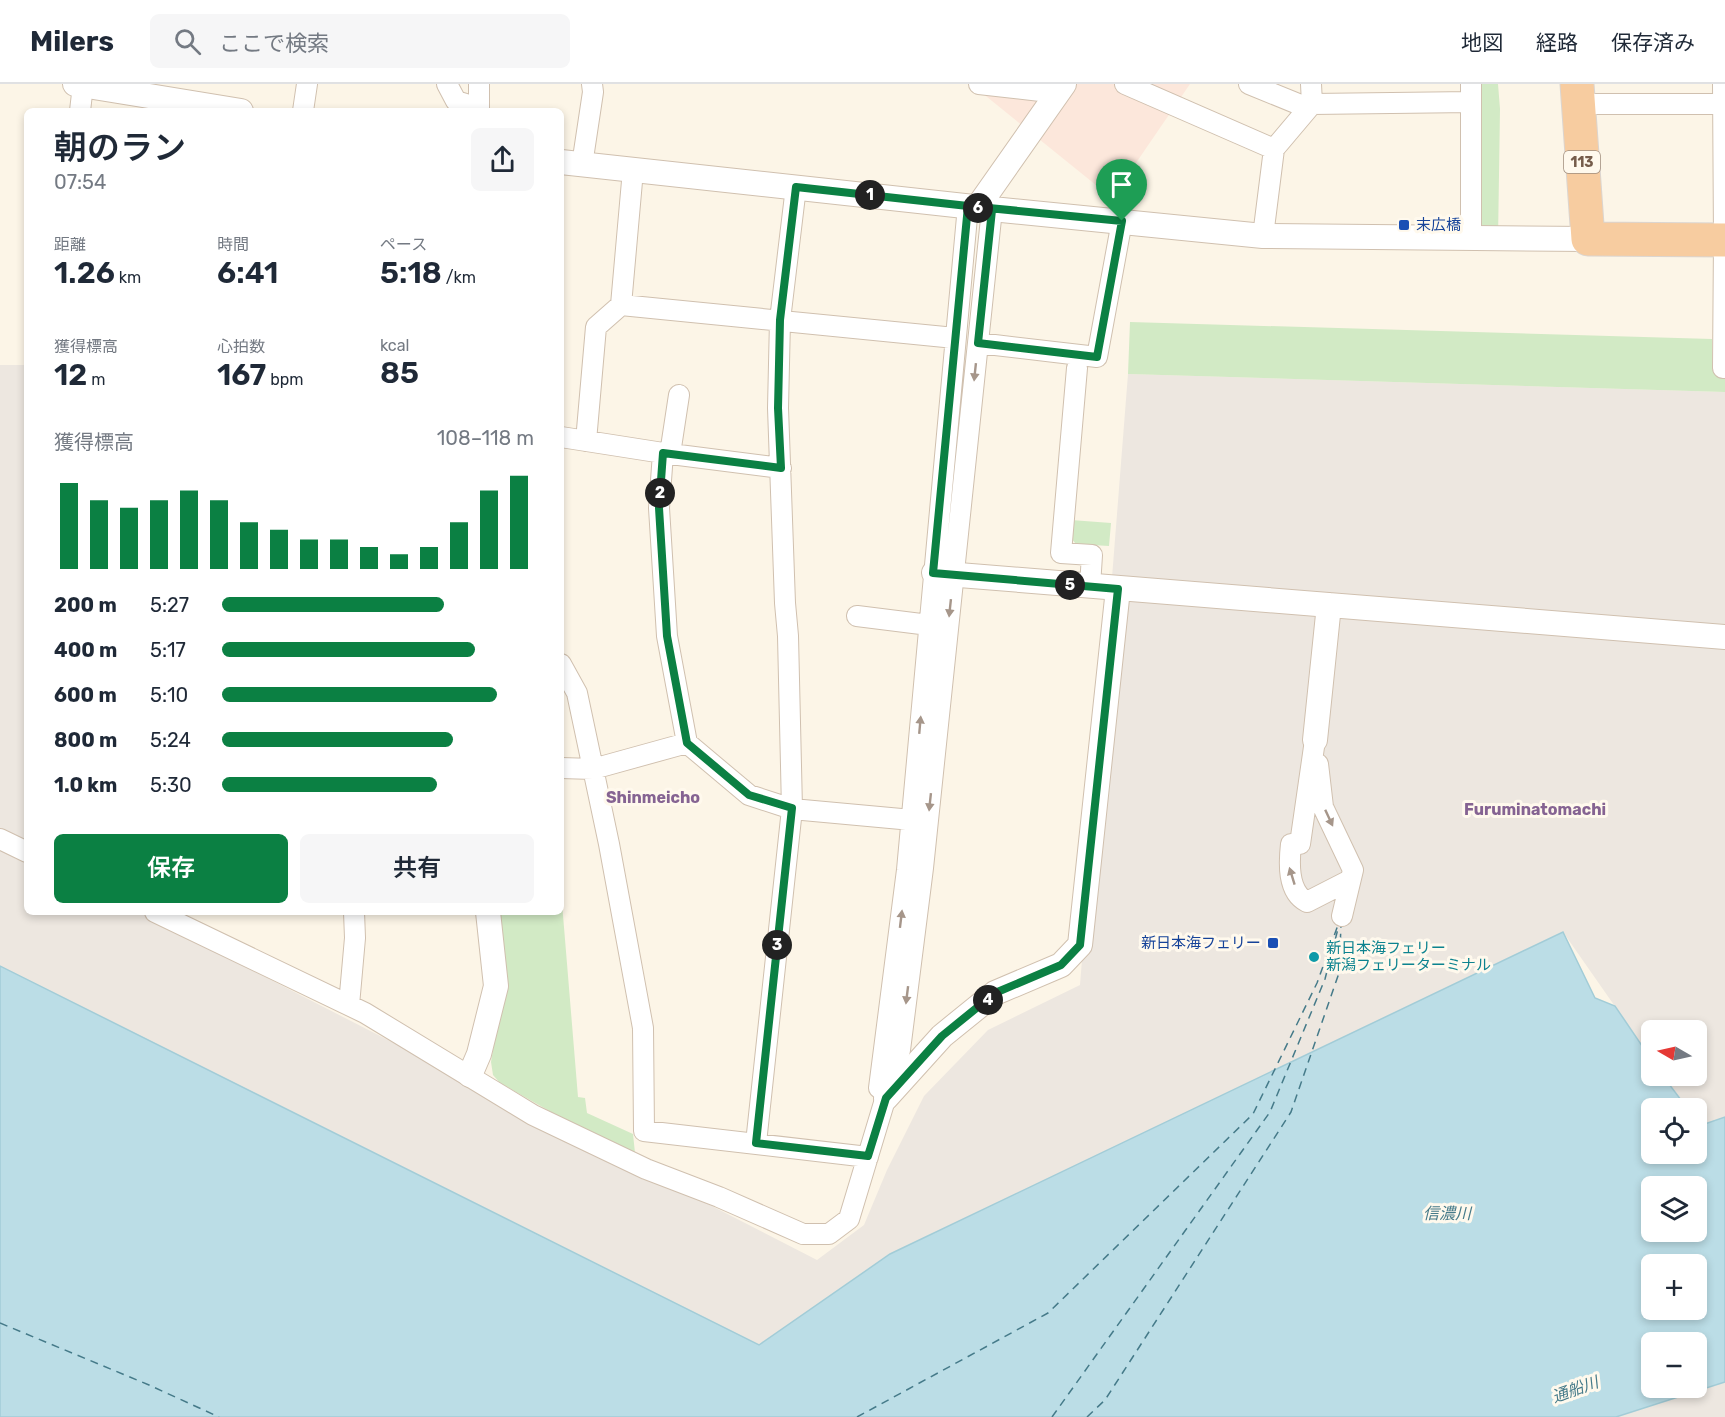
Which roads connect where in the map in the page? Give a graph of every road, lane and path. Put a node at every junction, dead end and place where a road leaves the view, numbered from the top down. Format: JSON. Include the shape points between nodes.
{"nodes":[{"id":1,"x":307,"y":84,"type":"edge"},
{"id":2,"x":447,"y":84,"type":"edge"},
{"id":3,"x":479,"y":84,"type":"edge"},
{"id":4,"x":592,"y":84,"type":"edge"},
{"id":5,"x":979,"y":84,"type":"edge"},
{"id":6,"x":1125,"y":84,"type":"edge"},
{"id":7,"x":1249,"y":84,"type":"edge"},
{"id":8,"x":1311,"y":84,"type":"edge"},
{"id":9,"x":1723,"y":84,"type":"edge"},
{"id":10,"x":79,"y":85,"type":"edge"},
{"id":11,"x":1061,"y":88,"type":"edge"},
{"id":12,"x":1471,"y":93,"type":"edge"},
{"id":13,"x":1578,"y":94,"type":"edge"},
{"id":14,"x":150,"y":103,"type":"edge"},
{"id":15,"x":1724,"y":104,"type":"edge"},
{"id":16,"x":1310,"y":106,"type":"junction"},
{"id":17,"x":80,"y":108,"type":"edge"},
{"id":18,"x":207,"y":108,"type":"edge"},
{"id":19,"x":303,"y":108,"type":"edge"},
{"id":20,"x":476,"y":108,"type":"edge"},
{"id":21,"x":479,"y":108,"type":"edge"},
{"id":22,"x":1274,"y":149,"type":"junction"},
{"id":23,"x":572,"y":163,"type":"edge"},
{"id":24,"x":633,"y":170,"type":"junction"},
{"id":25,"x":796,"y":187,"type":"junction"},
{"id":26,"x":979,"y":208,"type":"junction"},
{"id":27,"x":1122,"y":221,"type":"junction"},
{"id":28,"x":1263,"y":236,"type":"junction"},
{"id":29,"x":1471,"y":239,"type":"junction"},
{"id":30,"x":1588,"y":239,"type":"junction"},
{"id":31,"x":1725,"y":240,"type":"edge"},
{"id":32,"x":621,"y":305,"type":"junction"},
{"id":33,"x":780,"y":320,"type":"junction"},
{"id":34,"x":955,"y":338,"type":"junction"},
{"id":35,"x":978,"y":343,"type":"junction"},
{"id":36,"x":1077,"y":368,"type":"dead end"},
{"id":37,"x":1725,"y":368,"type":"edge"},
{"id":38,"x":679,"y":395,"type":"dead end"},
{"id":39,"x":564,"y":437,"type":"edge"},
{"id":40,"x":586,"y":441,"type":"junction"},
{"id":41,"x":666,"y":453,"type":"junction"},
{"id":42,"x":781,"y":468,"type":"junction"},
{"id":43,"x":944,"y":574,"type":"junction"},
{"id":44,"x":1090,"y":586,"type":"junction"},
{"id":45,"x":1118,"y":589,"type":"junction"},
{"id":46,"x":1329,"y":605,"type":"junction"},
{"id":47,"x":857,"y":616,"type":"dead end"},
{"id":48,"x":928,"y":625,"type":"junction"},
{"id":49,"x":1725,"y":637,"type":"edge"},
{"id":50,"x":564,"y":669,"type":"edge"},
{"id":51,"x":1315,"y":740,"type":"junction"},
{"id":52,"x":687,"y":743,"type":"junction"},
{"id":53,"x":564,"y":768,"type":"edge"},
{"id":54,"x":593,"y":769,"type":"junction"},
{"id":55,"x":792,"y":808,"type":"junction"},
{"id":56,"x":912,"y":820,"type":"junction"},
{"id":57,"x":0,"y":839,"type":"edge"},
{"id":58,"x":24,"y":851,"type":"edge"},
{"id":59,"x":1350,"y":880,"type":"junction"},
{"id":60,"x":161,"y":915,"type":"edge"},
{"id":61,"x":354,"y":915,"type":"edge"},
{"id":62,"x":488,"y":915,"type":"edge"},
{"id":63,"x":1342,"y":916,"type":"dead end"},
{"id":64,"x":349,"y":1005,"type":"junction"},
{"id":65,"x":470,"y":1075,"type":"junction"},
{"id":66,"x":886,"y":1098,"type":"junction"},
{"id":67,"x":756,"y":1143,"type":"junction"},
{"id":68,"x":870,"y":1150,"type":"junction"}],
"edges":[{"from":1,"to":19,"type":"street"},
{"from":2,"to":20,"type":"street","via":[[456,101]]},
{"from":3,"to":21,"type":"street"},
{"from":4,"to":23,"type":"street"},
{"from":5,"to":11,"type":"street"},
{"from":6,"to":22,"type":"street"},
{"from":7,"to":16,"type":"street"},
{"from":8,"to":16,"type":"street"},
{"from":9,"to":15,"type":"street"},
{"from":10,"to":14,"type":"street"},
{"from":10,"to":17,"type":"street"},
{"from":11,"to":26,"type":"street"},
{"from":12,"to":16,"type":"street"},
{"from":12,"to":29,"type":"street"},
{"from":13,"to":15,"type":"street"},
{"from":13,"to":30,"type":"highway","number":"113"},
{"from":14,"to":18,"type":"street"},
{"from":15,"to":31,"type":"street"},
{"from":16,"to":22,"type":"street"},
{"from":22,"to":28,"type":"street"},
{"from":23,"to":24,"type":"street"},
{"from":24,"to":25,"type":"street"},
{"from":24,"to":32,"type":"street"},
{"from":25,"to":26,"type":"street"},
{"from":25,"to":33,"type":"street"},
{"from":26,"to":27,"type":"street"},
{"from":26,"to":34,"type":"street"},
{"from":26,"to":35,"type":"street"},
{"from":27,"to":28,"type":"street"},
{"from":27,"to":35,"type":"street","via":[[1097,357]]},
{"from":28,"to":29,"type":"street"},
{"from":29,"to":30,"type":"street"},
{"from":30,"to":31,"type":"highway"},
{"from":31,"to":37,"type":"street"},
{"from":32,"to":33,"type":"street"},
{"from":32,"to":40,"type":"street","via":[[596,327]]},
{"from":33,"to":34,"type":"street"},
{"from":33,"to":42,"type":"street"},
{"from":34,"to":43,"type":"street"},
{"from":35,"to":43,"type":"street","one_way":true},
{"from":36,"to":44,"type":"street","via":[[1061,553],[1092,555]]},
{"from":38,"to":41,"type":"street"},
{"from":39,"to":40,"type":"street"},
{"from":40,"to":41,"type":"street"},
{"from":41,"to":42,"type":"street"},
{"from":41,"to":52,"type":"street","via":[[659,508],[667,636]]},
{"from":42,"to":55,"type":"street"},
{"from":43,"to":44,"type":"street"},
{"from":43,"to":48,"type":"street"},
{"from":43,"to":66,"type":"street","one_way":true,"via":[[923,868],[900,1050]]},
{"from":44,"to":45,"type":"street"},
{"from":45,"to":46,"type":"street"},
{"from":45,"to":66,"type":"street","via":[[1080,945],[1061,965],[995,993],[942,1036]]},
{"from":46,"to":49,"type":"street"},
{"from":46,"to":51,"type":"street"},
{"from":47,"to":48,"type":"street"},
{"from":56,"to":48,"type":"street","one_way":true},
{"from":50,"to":54,"type":"street","via":[[577,693]]},
{"from":51,"to":59,"type":"street","one_way":true,"via":[[1323,807],[1353,870]]},
{"from":59,"to":51,"type":"street","one_way":true,"via":[[1307,902],[1288,872],[1292,844],[1300,844]]},
{"from":52,"to":54,"type":"street"},
{"from":52,"to":55,"type":"street","via":[[749,795]]},
{"from":53,"to":54,"type":"street"},
{"from":54,"to":67,"type":"street","via":[[643,1028],[644,1131]]},
{"from":55,"to":56,"type":"street"},
{"from":55,"to":67,"type":"street"},
{"from":68,"to":56,"type":"street","one_way":true},
{"from":57,"to":58,"type":"street"},
{"from":59,"to":63,"type":"street"},
{"from":60,"to":64,"type":"street"},
{"from":61,"to":64,"type":"street"},
{"from":62,"to":65,"type":"street","via":[[496,986]]},
{"from":64,"to":65,"type":"street"},
{"from":65,"to":68,"type":"street","via":[[533,1115],[646,1169],[803,1234],[829,1234],[849,1219]]},
{"from":66,"to":68,"type":"street"},
{"from":67,"to":68,"type":"street"}]}
